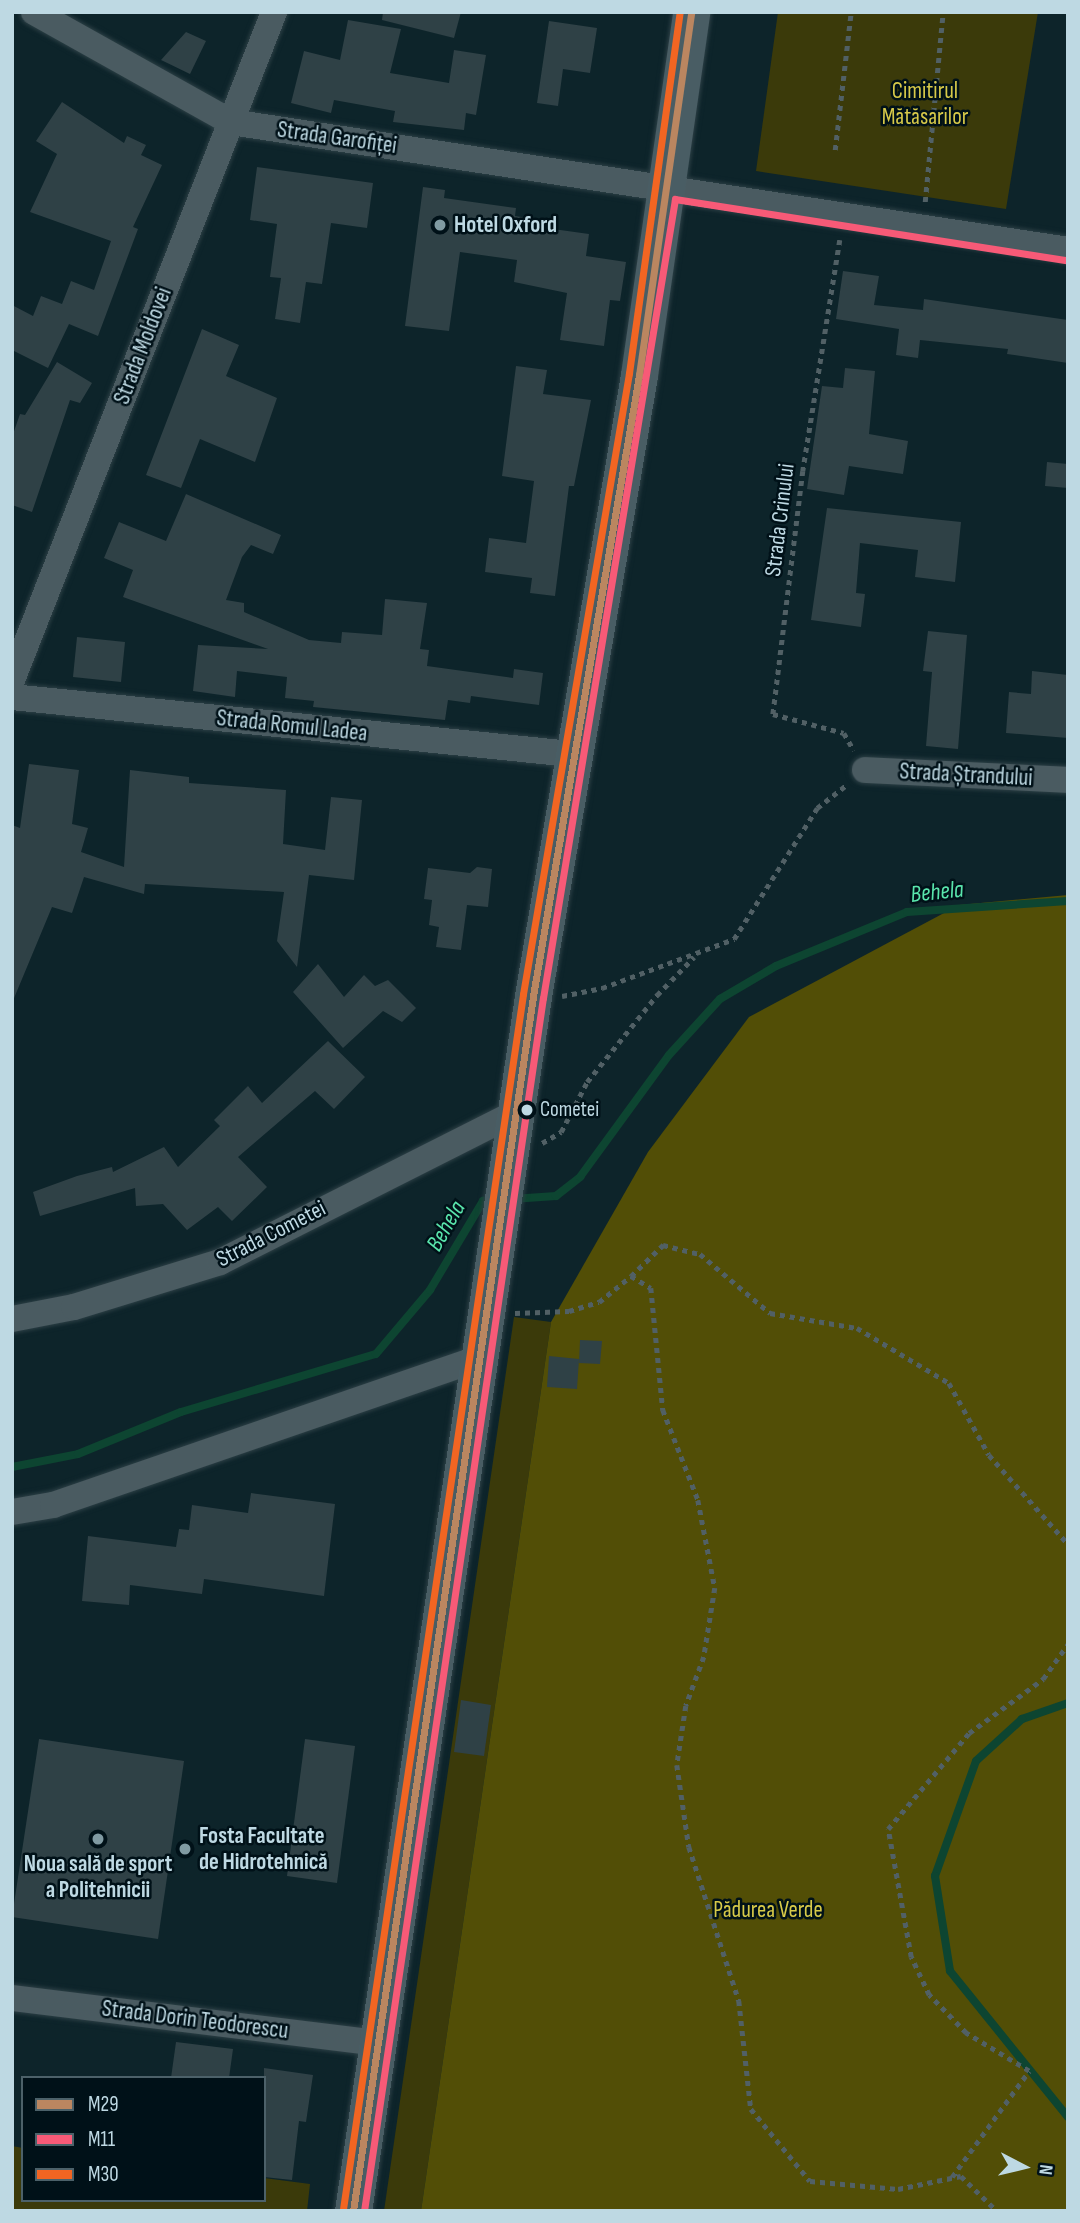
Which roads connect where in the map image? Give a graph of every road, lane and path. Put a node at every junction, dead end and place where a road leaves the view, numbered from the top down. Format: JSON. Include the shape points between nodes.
{"nodes":[{"id":1,"x":34,"y":12,"type":"edge"},
{"id":2,"x":274,"y":12,"type":"edge"},
{"id":3,"x":691,"y":12,"type":"edge"},
{"id":4,"x":851,"y":12,"type":"edge"},
{"id":5,"x":943,"y":12,"type":"edge"},
{"id":6,"x":231,"y":122,"type":"junction"},
{"id":7,"x":835,"y":150,"type":"dead end"},
{"id":8,"x":666,"y":187,"type":"junction"},
{"id":9,"x":844,"y":215,"type":"junction"},
{"id":10,"x":922,"y":227,"type":"junction"},
{"id":11,"x":1068,"y":250,"type":"edge"},
{"id":12,"x":12,"y":680,"type":"edge"},
{"id":13,"x":12,"y":697,"type":"edge"},
{"id":14,"x":572,"y":754,"type":"junction"},
{"id":15,"x":865,"y":770,"type":"junction"},
{"id":16,"x":1068,"y":780,"type":"edge"},
{"id":17,"x":695,"y":956,"type":"junction"},
{"id":18,"x":533,"y":996,"type":"junction"},
{"id":19,"x":517,"y":1112,"type":"junction"},
{"id":20,"x":510,"y":1162,"type":"junction"},
{"id":21,"x":631,"y":1276,"type":"junction"},
{"id":22,"x":513,"y":1313,"type":"dead end"},
{"id":23,"x":12,"y":1319,"type":"edge"},
{"id":24,"x":480,"y":1358,"type":"junction"},
{"id":25,"x":12,"y":1512,"type":"edge"},
{"id":26,"x":1068,"y":1544,"type":"edge"},
{"id":27,"x":1068,"y":1644,"type":"edge"},
{"id":28,"x":12,"y":1998,"type":"edge"},
{"id":29,"x":378,"y":2043,"type":"junction"},
{"id":30,"x":951,"y":2178,"type":"junction"},
{"id":31,"x":352,"y":2211,"type":"edge"},
{"id":32,"x":997,"y":2211,"type":"edge"}],
"edges":[{"from":1,"to":6,"type":"street","name":"Strada Garofiței"},
{"from":2,"to":6,"type":"street","name":"Strada Moldovei"},
{"from":3,"to":8,"type":"street"},
{"from":4,"to":7,"type":"path"},
{"from":5,"to":10,"type":"path"},
{"from":6,"to":8,"type":"street","name":"Strada Garofiței"},
{"from":6,"to":12,"type":"street","name":"Strada Moldovei"},
{"from":8,"to":9,"type":"street","name":"Strada Garofiței"},
{"from":8,"to":14,"type":"street","via":[[639,375]]},
{"from":9,"to":10,"type":"street","name":"Strada Garofiței"},
{"from":9,"to":15,"type":"path","name":"Strada Crinului","via":[[810,426],[773,714],[844,733]]},
{"from":10,"to":11,"type":"street","name":"Strada Garofiței"},
{"from":13,"to":14,"type":"street","name":"Strada Romul Ladea"},
{"from":14,"to":18,"type":"street"},
{"from":15,"to":16,"type":"street","name":"Strada Ștrandului"},
{"from":15,"to":17,"type":"path","via":[[817,808],[734,939]]},
{"from":17,"to":18,"type":"path","via":[[602,988]]},
{"from":17,"to":20,"type":"path","via":[[587,1082],[561,1132]]},
{"from":18,"to":19,"type":"street"},
{"from":19,"to":20,"type":"street"},
{"from":19,"to":23,"type":"street","name":"Strada Cometei","via":[[220,1262],[74,1307]]},
{"from":20,"to":24,"type":"street"},
{"from":21,"to":22,"type":"path","via":[[599,1302],[569,1311]]},
{"from":21,"to":26,"type":"path","via":[[663,1245],[700,1254],[770,1313],[857,1328],[950,1383],[989,1455]]},
{"from":21,"to":30,"type":"path","via":[[651,1288],[663,1410],[698,1500],[715,1588],[704,1657],[686,1706],[677,1765],[689,1847],[739,2001],[751,2109],[810,2181],[898,2189]]},
{"from":24,"to":25,"type":"street","via":[[53,1505]]},
{"from":24,"to":29,"type":"street"},
{"from":27,"to":30,"type":"path","via":[[1043,1679],[969,1733],[888,1829],[911,1957],[929,1995],[966,2033],[1029,2071]]},
{"from":28,"to":29,"type":"street","name":"Strada Dorin Teodorescu"},
{"from":29,"to":31,"type":"street"},
{"from":30,"to":32,"type":"path","via":[[961,2176]]}]}
